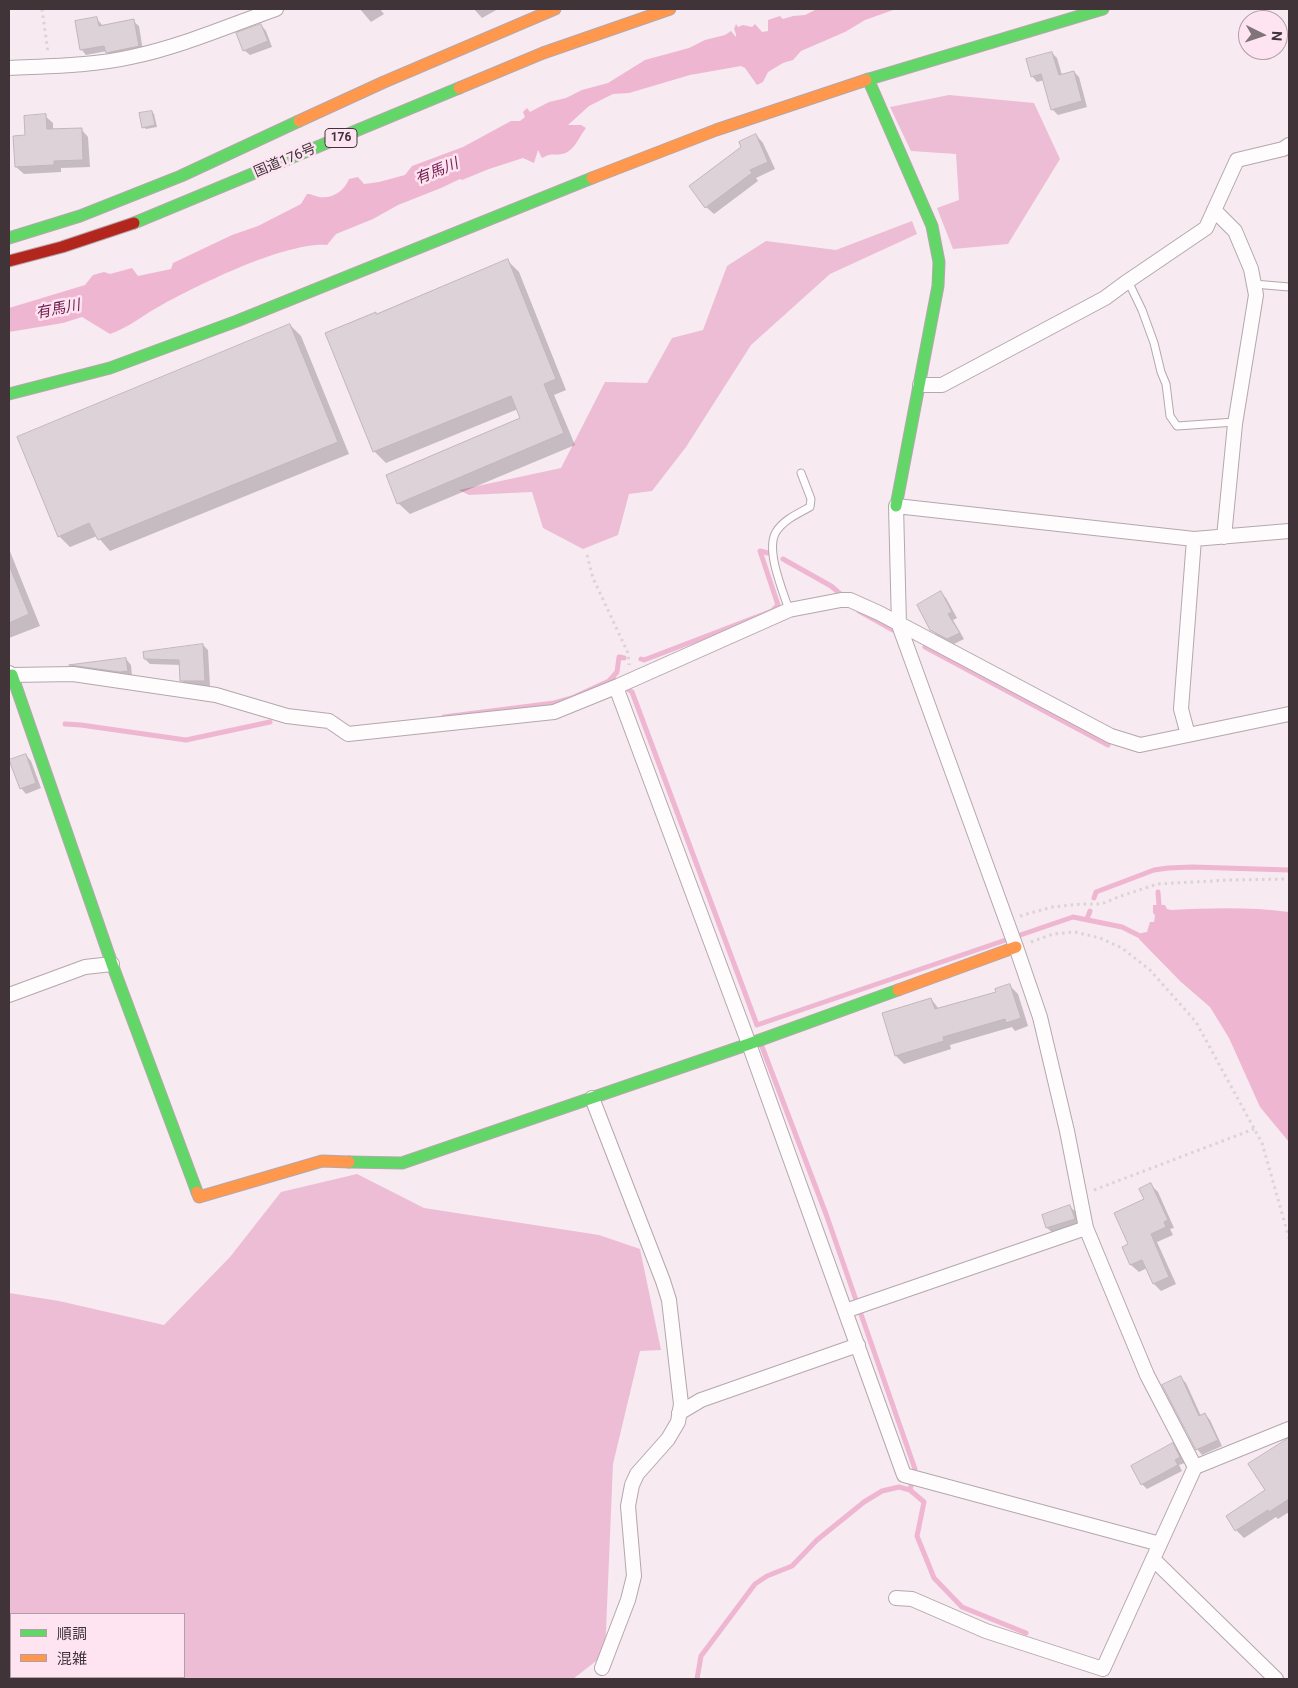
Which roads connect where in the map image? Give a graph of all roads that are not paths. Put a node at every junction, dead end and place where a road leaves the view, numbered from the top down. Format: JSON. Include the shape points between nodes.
{"nodes":[{"id":1,"x":276,"y":9,"type":"edge"},
{"id":2,"x":555,"y":9,"type":"edge"},
{"id":3,"x":670,"y":9,"type":"edge"},
{"id":4,"x":1103,"y":9,"type":"edge"},
{"id":5,"x":1067,"y":12,"type":"edge"},
{"id":6,"x":9,"y":68,"type":"edge"},
{"id":7,"x":868,"y":79,"type":"junction"},
{"id":8,"x":1289,"y":145,"type":"edge"},
{"id":9,"x":1214,"y":210,"type":"junction"},
{"id":10,"x":9,"y":238,"type":"edge"},
{"id":11,"x":9,"y":261,"type":"edge"},
{"id":12,"x":1128,"y":281,"type":"junction"},
{"id":13,"x":1254,"y":284,"type":"junction"},
{"id":14,"x":1289,"y":287,"type":"edge"},
{"id":15,"x":920,"y":385,"type":"junction"},
{"id":16,"x":9,"y":394,"type":"edge"},
{"id":17,"x":1235,"y":422,"type":"junction"},
{"id":18,"x":801,"y":472,"type":"dead end"},
{"id":19,"x":896,"y":506,"type":"junction"},
{"id":20,"x":1289,"y":531,"type":"edge"},
{"id":21,"x":1224,"y":537,"type":"junction"},
{"id":22,"x":1194,"y":539,"type":"junction"},
{"id":23,"x":789,"y":610,"type":"junction"},
{"id":24,"x":899,"y":625,"type":"junction"},
{"id":25,"x":10,"y":674,"type":"edge"},
{"id":26,"x":622,"y":684,"type":"junction"},
{"id":27,"x":1289,"y":714,"type":"edge"},
{"id":28,"x":1187,"y":730,"type":"junction"},
{"id":29,"x":1016,"y":947,"type":"junction"},
{"id":30,"x":112,"y":964,"type":"junction"},
{"id":31,"x":9,"y":995,"type":"edge"},
{"id":32,"x":749,"y":1044,"type":"junction"},
{"id":33,"x":592,"y":1098,"type":"junction"},
{"id":34,"x":1086,"y":1228,"type":"junction"},
{"id":35,"x":845,"y":1311,"type":"junction"},
{"id":36,"x":858,"y":1345,"type":"junction"},
{"id":37,"x":679,"y":1413,"type":"junction"},
{"id":38,"x":1289,"y":1429,"type":"edge"},
{"id":39,"x":1194,"y":1467,"type":"junction"},
{"id":40,"x":1160,"y":1544,"type":"junction"},
{"id":41,"x":1153,"y":1559,"type":"junction"},
{"id":42,"x":896,"y":1598,"type":"dead end"},
{"id":43,"x":602,"y":1668,"type":"dead end"},
{"id":44,"x":1276,"y":1679,"type":"edge"}],
"edges":[{"from":1,"to":6,"type":"street","via":[[182,44],[130,57],[50,67]]},
{"from":2,"to":10,"type":"main road","name":"国道176号","number":"176","via":[[384,82],[181,176],[80,216]]},
{"from":3,"to":11,"type":"main road","name":"国道176号","number":"176","via":[[543,53],[141,221]]},
{"from":4,"to":5,"type":"main road"},
{"from":5,"to":7,"type":"main road"},
{"from":7,"to":15,"type":"main road","via":[[932,226],[939,262],[938,286]]},
{"from":7,"to":16,"type":"main road","via":[[706,134],[237,321],[110,368]]},
{"from":8,"to":9,"type":"street","via":[[1237,160]]},
{"from":9,"to":12,"type":"street","via":[[1206,228]]},
{"from":9,"to":13,"type":"street","via":[[1235,231]]},
{"from":12,"to":15,"type":"street","via":[[1105,298],[942,385]]},
{"from":12,"to":17,"type":"lane","via":[[1154,343],[1166,384],[1170,416],[1177,426]]},
{"from":13,"to":14,"type":"lane"},
{"from":13,"to":17,"type":"street","via":[[1256,295]]},
{"from":15,"to":19,"type":"main road"},
{"from":17,"to":21,"type":"street"},
{"from":18,"to":23,"type":"lane","via":[[811,499],[810,507],[781,526],[772,545],[776,572]]},
{"from":19,"to":22,"type":"street"},
{"from":19,"to":24,"type":"street"},
{"from":20,"to":21,"type":"street"},
{"from":21,"to":22,"type":"street"},
{"from":22,"to":28,"type":"street","via":[[1181,709]]},
{"from":23,"to":24,"type":"street","via":[[845,600]]},
{"from":23,"to":26,"type":"street"},
{"from":24,"to":28,"type":"street","via":[[1111,736],[1140,745]]},
{"from":24,"to":29,"type":"street"},
{"from":25,"to":26,"type":"street","via":[[73,674],[216,695],[287,716],[329,721],[348,734],[554,712]]},
{"from":25,"to":30,"type":"main road"},
{"from":26,"to":32,"type":"street"},
{"from":27,"to":28,"type":"street"},
{"from":29,"to":32,"type":"main road"},
{"from":29,"to":34,"type":"street","via":[[1040,1017]]},
{"from":30,"to":31,"type":"street","via":[[85,967]]},
{"from":30,"to":33,"type":"main road","via":[[199,1197],[322,1161],[402,1163]]},
{"from":32,"to":33,"type":"main road"},
{"from":32,"to":35,"type":"street"},
{"from":33,"to":37,"type":"street","via":[[669,1300],[681,1404]]},
{"from":34,"to":35,"type":"street"},
{"from":34,"to":39,"type":"street","via":[[1147,1375]]},
{"from":35,"to":36,"type":"street"},
{"from":36,"to":37,"type":"street","via":[[701,1400]]},
{"from":36,"to":40,"type":"street","via":[[904,1475]]},
{"from":37,"to":43,"type":"street","via":[[678,1422],[668,1439],[637,1474],[632,1485],[628,1506],[634,1576]]},
{"from":38,"to":39,"type":"street"},
{"from":39,"to":40,"type":"street"},
{"from":40,"to":41,"type":"street"},
{"from":41,"to":42,"type":"street","via":[[1103,1669],[986,1631],[912,1599]]},
{"from":41,"to":44,"type":"street"}]}
